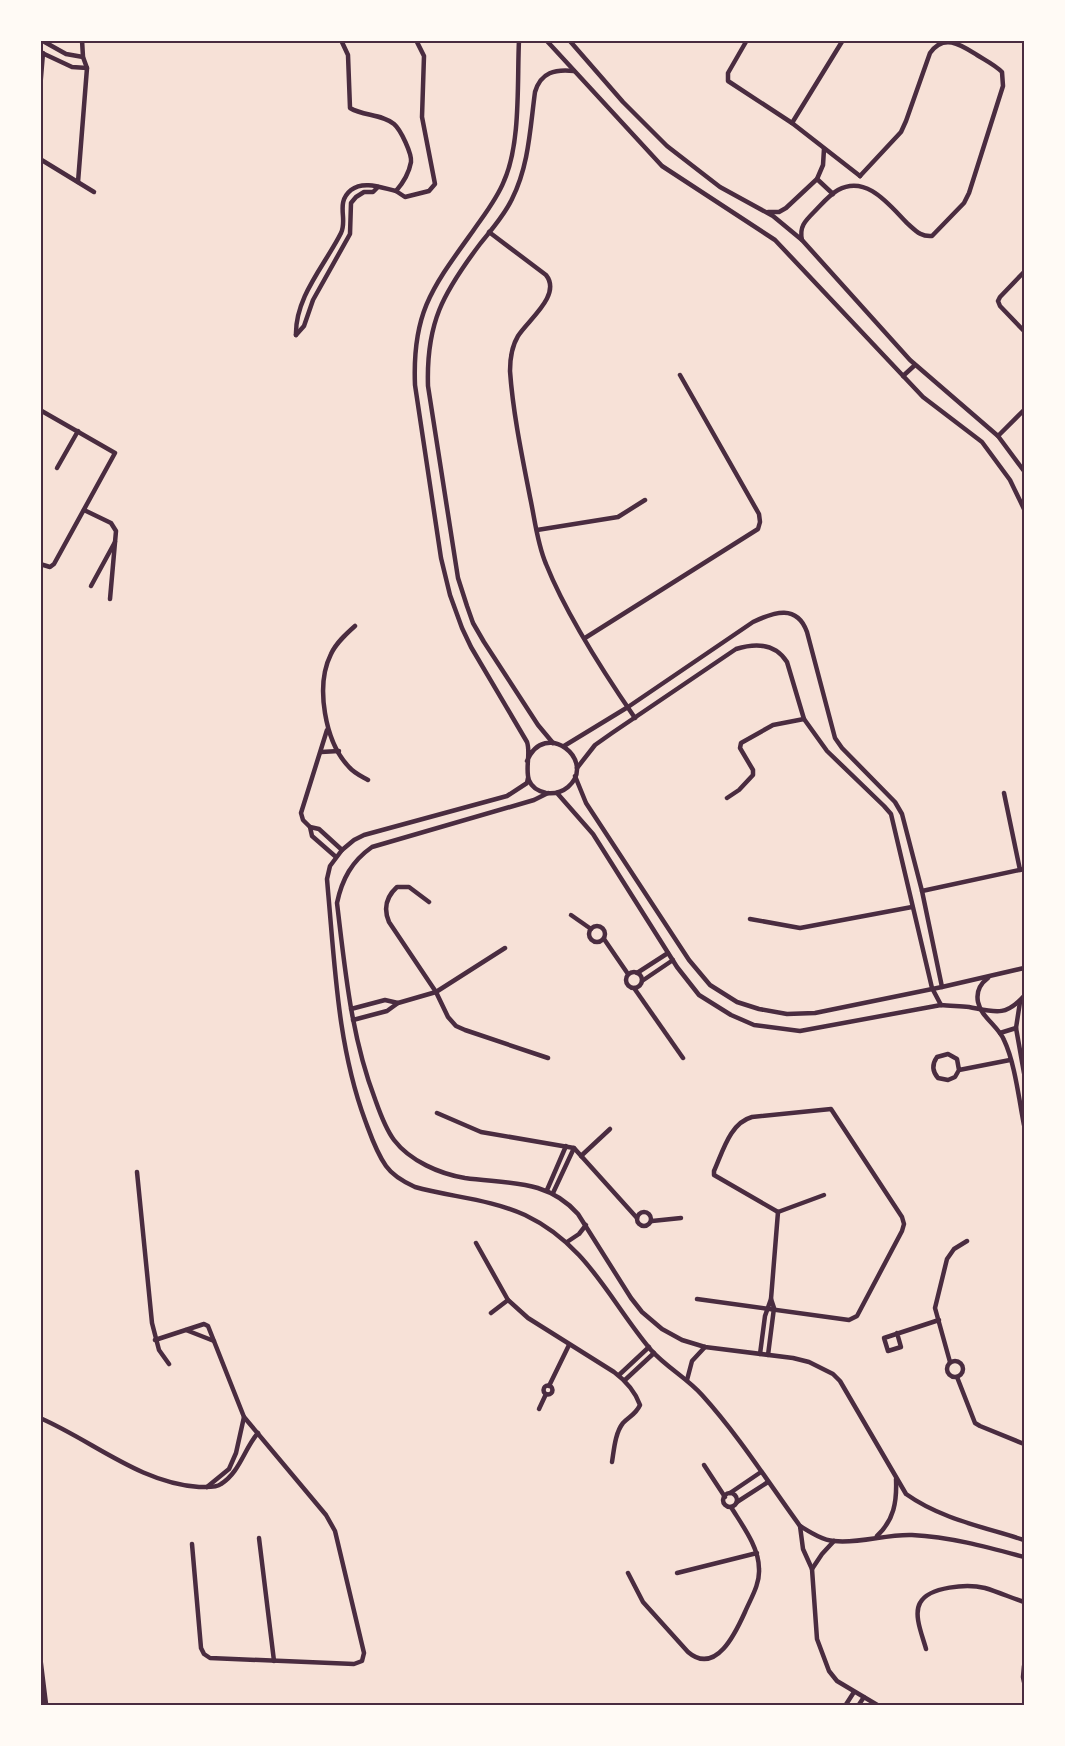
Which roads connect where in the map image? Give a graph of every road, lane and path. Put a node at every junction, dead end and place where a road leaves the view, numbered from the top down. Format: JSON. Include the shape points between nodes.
{"nodes":[{"id":1,"x":41,"y":40,"type":"edge"},
{"id":2,"x":82,"y":40,"type":"edge"},
{"id":3,"x":341,"y":40,"type":"edge"},
{"id":4,"x":416,"y":40,"type":"edge"},
{"id":5,"x":519,"y":40,"type":"edge"},
{"id":6,"x":546,"y":40,"type":"edge"},
{"id":7,"x":569,"y":40,"type":"edge"},
{"id":8,"x":747,"y":40,"type":"edge"},
{"id":9,"x":843,"y":40,"type":"edge"},
{"id":10,"x":42,"y":53,"type":"edge"},
{"id":11,"x":83,"y":57,"type":"junction"},
{"id":12,"x":87,"y":68,"type":"junction"},
{"id":13,"x":573,"y":70,"type":"junction"},
{"id":14,"x":40,"y":88,"type":"edge"},
{"id":15,"x":792,"y":123,"type":"junction"},
{"id":16,"x":824,"y":149,"type":"junction"},
{"id":17,"x":40,"y":159,"type":"edge"},
{"id":18,"x":860,"y":176,"type":"junction"},
{"id":19,"x":817,"y":179,"type":"junction"},
{"id":20,"x":78,"y":182,"type":"junction"},
{"id":21,"x":859,"y":186,"type":"junction"},
{"id":22,"x":378,"y":187,"type":"junction"},
{"id":23,"x":396,"y":191,"type":"junction"},
{"id":24,"x":94,"y":192,"type":"dead end"},
{"id":25,"x":833,"y":194,"type":"junction"},
{"id":26,"x":767,"y":212,"type":"junction"},
{"id":27,"x":489,"y":232,"type":"junction"},
{"id":28,"x":802,"y":240,"type":"junction"},
{"id":29,"x":1024,"y":272,"type":"edge"},
{"id":30,"x":1024,"y":331,"type":"edge"},
{"id":31,"x":915,"y":365,"type":"junction"},
{"id":32,"x":680,"y":375,"type":"dead end"},
{"id":33,"x":903,"y":376,"type":"junction"},
{"id":34,"x":1024,"y":410,"type":"edge"},
{"id":35,"x":41,"y":411,"type":"edge"},
{"id":36,"x":78,"y":431,"type":"junction"},
{"id":37,"x":998,"y":435,"type":"junction"},
{"id":38,"x":57,"y":468,"type":"dead end"},
{"id":39,"x":1024,"y":471,"type":"edge"},
{"id":40,"x":645,"y":500,"type":"dead end"},
{"id":41,"x":1024,"y":509,"type":"edge"},
{"id":42,"x":84,"y":510,"type":"junction"},
{"id":43,"x":537,"y":530,"type":"junction"},
{"id":44,"x":116,"y":539,"type":"junction"},
{"id":45,"x":40,"y":564,"type":"edge"},
{"id":46,"x":91,"y":586,"type":"dead end"},
{"id":47,"x":110,"y":598,"type":"dead end"},
{"id":48,"x":355,"y":626,"type":"dead end"},
{"id":49,"x":585,"y":638,"type":"junction"},
{"id":50,"x":717,"y":647,"type":"junction"},
{"id":51,"x":724,"y":657,"type":"junction"},
{"id":52,"x":628,"y":707,"type":"junction"},
{"id":53,"x":635,"y":718,"type":"junction"},
{"id":54,"x":804,"y":718,"type":"junction"},
{"id":55,"x":327,"y":730,"type":"junction"},
{"id":56,"x":553,"y":743,"type":"junction"},
{"id":57,"x":564,"y":746,"type":"junction"},
{"id":58,"x":339,"y":751,"type":"junction"},
{"id":59,"x":321,"y":752,"type":"junction"},
{"id":60,"x":527,"y":761,"type":"junction"},
{"id":61,"x":577,"y":768,"type":"junction"},
{"id":62,"x":575,"y":776,"type":"junction"},
{"id":63,"x":528,"y":778,"type":"junction"},
{"id":64,"x":368,"y":780,"type":"dead end"},
{"id":65,"x":548,"y":793,"type":"junction"},
{"id":66,"x":557,"y":793,"type":"junction"},
{"id":67,"x":1004,"y":793,"type":"dead end"},
{"id":68,"x":727,"y":798,"type":"dead end"},
{"id":69,"x":310,"y":827,"type":"junction"},
{"id":70,"x":342,"y":850,"type":"junction"},
{"id":71,"x":336,"y":857,"type":"junction"},
{"id":72,"x":1022,"y":869,"type":"edge"},
{"id":73,"x":922,"y":891,"type":"junction"},
{"id":74,"x":429,"y":902,"type":"dead end"},
{"id":75,"x":912,"y":907,"type":"junction"},
{"id":76,"x":571,"y":915,"type":"dead end"},
{"id":77,"x":750,"y":919,"type":"dead end"},
{"id":78,"x":591,"y":929,"type":"junction"},
{"id":79,"x":604,"y":939,"type":"junction"},
{"id":80,"x":505,"y":948,"type":"dead end"},
{"id":81,"x":668,"y":953,"type":"junction"},
{"id":82,"x":673,"y":960,"type":"junction"},
{"id":83,"x":1024,"y":968,"type":"edge"},
{"id":84,"x":637,"y":973,"type":"junction"},
{"id":85,"x":628,"y":974,"type":"junction"},
{"id":86,"x":994,"y":976,"type":"junction"},
{"id":87,"x":642,"y":981,"type":"junction"},
{"id":88,"x":942,"y":987,"type":"junction"},
{"id":89,"x":634,"y":988,"type":"junction"},
{"id":90,"x":932,"y":988,"type":"junction"},
{"id":91,"x":436,"y":992,"type":"junction"},
{"id":92,"x":1023,"y":998,"type":"edge"},
{"id":93,"x":398,"y":1003,"type":"junction"},
{"id":94,"x":941,"y":1005,"type":"junction"},
{"id":95,"x":351,"y":1009,"type":"junction"},
{"id":96,"x":981,"y":1010,"type":"junction"},
{"id":97,"x":353,"y":1020,"type":"junction"},
{"id":98,"x":1016,"y":1028,"type":"junction"},
{"id":99,"x":1000,"y":1033,"type":"junction"},
{"id":100,"x":548,"y":1058,"type":"dead end"},
{"id":101,"x":683,"y":1058,"type":"dead end"},
{"id":102,"x":1010,"y":1059,"type":"junction"},
{"id":103,"x":1024,"y":1065,"type":"edge"},
{"id":104,"x":959,"y":1070,"type":"junction"},
{"id":105,"x":1024,"y":1073,"type":"edge"},
{"id":106,"x":437,"y":1113,"type":"dead end"},
{"id":107,"x":1024,"y":1125,"type":"edge"},
{"id":108,"x":610,"y":1129,"type":"dead end"},
{"id":109,"x":566,"y":1146,"type":"junction"},
{"id":110,"x":574,"y":1148,"type":"junction"},
{"id":111,"x":582,"y":1156,"type":"junction"},
{"id":112,"x":137,"y":1172,"type":"dead end"},
{"id":113,"x":547,"y":1190,"type":"junction"},
{"id":114,"x":553,"y":1193,"type":"junction"},
{"id":115,"x":824,"y":1194,"type":"dead end"},
{"id":116,"x":778,"y":1212,"type":"junction"},
{"id":117,"x":637,"y":1218,"type":"junction"},
{"id":118,"x":681,"y":1218,"type":"dead end"},
{"id":119,"x":652,"y":1221,"type":"junction"},
{"id":120,"x":586,"y":1225,"type":"junction"},
{"id":121,"x":967,"y":1241,"type":"dead end"},
{"id":122,"x":567,"y":1242,"type":"junction"},
{"id":123,"x":476,"y":1243,"type":"dead end"},
{"id":124,"x":697,"y":1299,"type":"dead end"},
{"id":125,"x":508,"y":1300,"type":"junction"},
{"id":126,"x":770,"y":1308,"type":"junction"},
{"id":127,"x":491,"y":1312,"type":"dead end"},
{"id":128,"x":939,"y":1320,"type":"junction"},
{"id":129,"x":186,"y":1330,"type":"junction"},
{"id":130,"x":897,"y":1333,"type":"junction"},
{"id":131,"x":156,"y":1340,"type":"junction"},
{"id":132,"x":214,"y":1341,"type":"junction"},
{"id":133,"x":569,"y":1346,"type":"junction"},
{"id":134,"x":649,"y":1347,"type":"junction"},
{"id":135,"x":705,"y":1347,"type":"junction"},
{"id":136,"x":654,"y":1353,"type":"junction"},
{"id":137,"x":760,"y":1354,"type":"junction"},
{"id":138,"x":768,"y":1355,"type":"junction"},
{"id":139,"x":950,"y":1362,"type":"junction"},
{"id":140,"x":169,"y":1364,"type":"dead end"},
{"id":141,"x":619,"y":1375,"type":"junction"},
{"id":142,"x":957,"y":1377,"type":"junction"},
{"id":143,"x":625,"y":1380,"type":"junction"},
{"id":144,"x":687,"y":1380,"type":"junction"},
{"id":145,"x":538,"y":1409,"type":"dead end"},
{"id":146,"x":244,"y":1417,"type":"junction"},
{"id":147,"x":40,"y":1418,"type":"edge"},
{"id":148,"x":258,"y":1433,"type":"junction"},
{"id":149,"x":1024,"y":1444,"type":"edge"},
{"id":150,"x":612,"y":1462,"type":"dead end"},
{"id":151,"x":704,"y":1465,"type":"dead end"},
{"id":152,"x":761,"y":1472,"type":"junction"},
{"id":153,"x":896,"y":1479,"type":"junction"},
{"id":154,"x":768,"y":1482,"type":"junction"},
{"id":155,"x":207,"y":1487,"type":"junction"},
{"id":156,"x":727,"y":1495,"type":"junction"},
{"id":157,"x":737,"y":1502,"type":"junction"},
{"id":158,"x":731,"y":1507,"type":"junction"},
{"id":159,"x":800,"y":1526,"type":"junction"},
{"id":160,"x":877,"y":1536,"type":"junction"},
{"id":161,"x":259,"y":1538,"type":"dead end"},
{"id":162,"x":1024,"y":1540,"type":"edge"},
{"id":163,"x":834,"y":1541,"type":"junction"},
{"id":164,"x":192,"y":1544,"type":"dead end"},
{"id":165,"x":757,"y":1553,"type":"junction"},
{"id":166,"x":1024,"y":1557,"type":"edge"},
{"id":167,"x":812,"y":1569,"type":"junction"},
{"id":168,"x":628,"y":1573,"type":"dead end"},
{"id":169,"x":676,"y":1573,"type":"dead end"},
{"id":170,"x":1024,"y":1602,"type":"edge"},
{"id":171,"x":926,"y":1649,"type":"dead end"},
{"id":172,"x":40,"y":1658,"type":"edge"},
{"id":173,"x":274,"y":1660,"type":"junction"},
{"id":174,"x":1024,"y":1666,"type":"edge"},
{"id":175,"x":1024,"y":1682,"type":"edge"},
{"id":176,"x":854,"y":1692,"type":"junction"},
{"id":177,"x":864,"y":1697,"type":"junction"},
{"id":178,"x":46,"y":1706,"type":"edge"},
{"id":179,"x":845,"y":1706,"type":"edge"},
{"id":180,"x":858,"y":1706,"type":"edge"},
{"id":181,"x":879,"y":1706,"type":"edge"}],
"edges":[{"from":1,"to":11,"type":"street","via":[[66,54]]},
{"from":2,"to":11,"type":"street"},
{"from":3,"to":23,"type":"street","via":[[348,55],[350,108],[393,124],[404,138],[411,160]]},
{"from":4,"to":23,"type":"street","via":[[424,56],[422,117],[435,184],[429,191],[414,196],[405,197]]},
{"from":5,"to":60,"type":"street","via":[[515,133],[509,169],[496,198],[426,302],[414,361],[439,547],[450,595],[471,647],[527,742]]},
{"from":6,"to":13,"type":"street"},
{"from":7,"to":26,"type":"street","via":[[667,146],[720,188]]},
{"from":8,"to":15,"type":"street","via":[[728,73],[728,81]]},
{"from":9,"to":15,"type":"street"},
{"from":10,"to":12,"type":"street","via":[[72,67]]},
{"from":10,"to":14,"type":"street"},
{"from":11,"to":12,"type":"street"},
{"from":12,"to":20,"type":"street"},
{"from":13,"to":27,"type":"street","via":[[548,73],[537,85],[523,171],[507,209]]},
{"from":13,"to":33,"type":"street","via":[[662,166],[775,240]]},
{"from":15,"to":16,"type":"street"},
{"from":16,"to":18,"type":"street"},
{"from":16,"to":19,"type":"street"},
{"from":17,"to":20,"type":"street"},
{"from":18,"to":21,"type":"street"},
{"from":18,"to":21,"type":"street","via":[[901,132],[930,53],[937,45],[959,43],[999,69],[1004,86],[969,193],[932,236],[919,234],[875,192]]},
{"from":19,"to":25,"type":"street"},
{"from":19,"to":26,"type":"street","via":[[783,210]]},
{"from":20,"to":24,"type":"street"},
{"from":21,"to":25,"type":"street","via":[[845,187]]},
{"from":22,"to":22,"type":"street","via":[[358,187],[343,201],[343,231],[305,296],[296,334],[304,326],[313,300],[350,234],[351,203]]},
{"from":22,"to":23,"type":"street"},
{"from":25,"to":28,"type":"street","via":[[804,223]]},
{"from":26,"to":28,"type":"street"},
{"from":27,"to":43,"type":"street","via":[[550,281],[548,296],[518,336],[510,370]]},
{"from":27,"to":56,"type":"street","via":[[454,278],[436,317],[427,362],[428,386],[458,578],[467,606],[484,642]]},
{"from":28,"to":31,"type":"street"},
{"from":29,"to":30,"type":"street","via":[[998,301]]},
{"from":31,"to":33,"type":"street"},
{"from":31,"to":37,"type":"street"},
{"from":32,"to":49,"type":"street","via":[[759,514],[758,529]]},
{"from":33,"to":41,"type":"street","via":[[922,397],[982,442],[1010,480]]},
{"from":34,"to":37,"type":"street"},
{"from":35,"to":36,"type":"street"},
{"from":36,"to":38,"type":"street"},
{"from":36,"to":42,"type":"street","via":[[115,453]]},
{"from":37,"to":39,"type":"street"},
{"from":40,"to":43,"type":"street","via":[[618,517]]},
{"from":42,"to":44,"type":"street","via":[[111,523]]},
{"from":42,"to":45,"type":"street","via":[[54,564]]},
{"from":43,"to":49,"type":"street","via":[[546,566]]},
{"from":44,"to":46,"type":"street"},
{"from":44,"to":47,"type":"street"},
{"from":48,"to":55,"type":"street","via":[[336,645],[325,668]]},
{"from":49,"to":52,"type":"street"},
{"from":50,"to":51,"type":"street"},
{"from":50,"to":52,"type":"street"},
{"from":50,"to":73,"type":"street","via":[[753,622],[776,613],[794,615],[803,622],[834,738],[899,808]]},
{"from":51,"to":53,"type":"street"},
{"from":51,"to":54,"type":"street","via":[[736,649],[756,645],[773,648],[783,655]]},
{"from":52,"to":53,"type":"street"},
{"from":52,"to":57,"type":"street"},
{"from":53,"to":61,"type":"street","via":[[595,745]]},
{"from":54,"to":68,"type":"street","via":[[773,724],[741,743],[753,775]]},
{"from":54,"to":75,"type":"street","via":[[827,751],[891,814]]},
{"from":55,"to":58,"type":"street"},
{"from":55,"to":59,"type":"street"},
{"from":56,"to":57,"type":"street"},
{"from":56,"to":60,"type":"street","via":[[534,750]]},
{"from":57,"to":61,"type":"street"},
{"from":58,"to":59,"type":"street"},
{"from":58,"to":64,"type":"street","via":[[348,767]]},
{"from":59,"to":69,"type":"street","via":[[300,813]]},
{"from":60,"to":63,"type":"street"},
{"from":61,"to":62,"type":"street"},
{"from":62,"to":66,"type":"street","via":[[570,785]]},
{"from":62,"to":90,"type":"street","via":[[586,803],[689,960],[710,985],[737,1002],[788,1014],[815,1013]]},
{"from":63,"to":65,"type":"street","via":[[536,788]]},
{"from":63,"to":70,"type":"street","via":[[527,783],[507,796],[364,836]]},
{"from":65,"to":66,"type":"street"},
{"from":65,"to":95,"type":"street","via":[[372,847],[362,855],[346,875],[337,903]]},
{"from":66,"to":81,"type":"street","via":[[589,829]]},
{"from":67,"to":72,"type":"street"},
{"from":69,"to":70,"type":"street","via":[[319,829]]},
{"from":69,"to":71,"type":"street","via":[[312,836]]},
{"from":70,"to":71,"type":"street"},
{"from":71,"to":122,"type":"street","via":[[329,872],[328,891],[347,1060],[359,1103],[386,1166],[415,1187],[505,1207]]},
{"from":72,"to":73,"type":"street"},
{"from":73,"to":88,"type":"street"},
{"from":74,"to":91,"type":"street","via":[[409,887],[397,887],[387,900],[385,912]]},
{"from":75,"to":77,"type":"street","via":[[800,928]]},
{"from":75,"to":90,"type":"street"},
{"from":76,"to":78,"type":"street"},
{"from":78,"to":79,"type":"street","via":[[602,927]]},
{"from":78,"to":79,"type":"street","via":[[591,940]]},
{"from":79,"to":85,"type":"street"},
{"from":80,"to":91,"type":"street"},
{"from":81,"to":82,"type":"street"},
{"from":81,"to":84,"type":"street"},
{"from":82,"to":87,"type":"street"},
{"from":82,"to":94,"type":"street","via":[[699,995],[731,1016],[765,1026],[800,1030]]},
{"from":83,"to":86,"type":"street"},
{"from":84,"to":85,"type":"street"},
{"from":84,"to":87,"type":"street"},
{"from":85,"to":89,"type":"street","via":[[626,983]]},
{"from":86,"to":88,"type":"street"},
{"from":86,"to":96,"type":"street","via":[[979,989]]},
{"from":87,"to":89,"type":"street"},
{"from":88,"to":90,"type":"street"},
{"from":89,"to":101,"type":"street"},
{"from":90,"to":94,"type":"street"},
{"from":91,"to":93,"type":"street"},
{"from":91,"to":100,"type":"street","via":[[456,1026]]},
{"from":92,"to":96,"type":"street","via":[[1009,1010]]},
{"from":92,"to":98,"type":"street"},
{"from":93,"to":95,"type":"street","via":[[385,1000]]},
{"from":93,"to":97,"type":"street","via":[[387,1011]]},
{"from":94,"to":96,"type":"street"},
{"from":95,"to":97,"type":"street"},
{"from":96,"to":99,"type":"street"},
{"from":97,"to":113,"type":"street","via":[[368,1082],[382,1119],[395,1141],[411,1156],[450,1174]]},
{"from":98,"to":99,"type":"street"},
{"from":98,"to":103,"type":"street"},
{"from":99,"to":102,"type":"street"},
{"from":102,"to":104,"type":"street"},
{"from":102,"to":107,"type":"street"},
{"from":103,"to":105,"type":"street"},
{"from":104,"to":104,"type":"street","via":[[957,1059],[948,1054],[937,1057],[933,1064],[935,1075],[945,1080],[955,1077]]},
{"from":106,"to":109,"type":"street","via":[[481,1132]]},
{"from":108,"to":111,"type":"street"},
{"from":109,"to":110,"type":"street"},
{"from":109,"to":113,"type":"street"},
{"from":110,"to":111,"type":"street"},
{"from":110,"to":114,"type":"street"},
{"from":111,"to":117,"type":"street"},
{"from":112,"to":131,"type":"street"},
{"from":113,"to":114,"type":"street"},
{"from":114,"to":120,"type":"street"},
{"from":115,"to":116,"type":"street"},
{"from":116,"to":126,"type":"street"},
{"from":116,"to":126,"type":"street","via":[[714,1175],[734,1129],[752,1117],[831,1109],[904,1224],[854,1318]]},
{"from":117,"to":119,"type":"street","via":[[643,1226]]},
{"from":117,"to":119,"type":"street","via":[[647,1212]]},
{"from":118,"to":119,"type":"street"},
{"from":120,"to":122,"type":"street"},
{"from":120,"to":135,"type":"street","via":[[642,1312],[682,1341]]},
{"from":121,"to":128,"type":"street","via":[[947,1259],[935,1308]]},
{"from":122,"to":134,"type":"street"},
{"from":123,"to":125,"type":"street"},
{"from":124,"to":126,"type":"street"},
{"from":125,"to":127,"type":"street"},
{"from":125,"to":133,"type":"street"},
{"from":126,"to":137,"type":"street"},
{"from":126,"to":138,"type":"street"},
{"from":128,"to":130,"type":"street"},
{"from":128,"to":139,"type":"street"},
{"from":129,"to":131,"type":"street"},
{"from":129,"to":132,"type":"street"},
{"from":129,"to":132,"type":"street","via":[[204,1324]]},
{"from":130,"to":130,"type":"street","via":[[884,1338],[888,1351],[901,1347]]},
{"from":131,"to":140,"type":"street"},
{"from":132,"to":146,"type":"street"},
{"from":133,"to":141,"type":"street"},
{"from":133,"to":145,"type":"street","via":[[549,1386],[552,1392],[546,1394]]},
{"from":134,"to":136,"type":"street"},
{"from":134,"to":141,"type":"street"},
{"from":135,"to":137,"type":"street"},
{"from":135,"to":144,"type":"street","via":[[692,1360]]},
{"from":136,"to":143,"type":"street"},
{"from":136,"to":144,"type":"street"},
{"from":137,"to":138,"type":"street"},
{"from":138,"to":153,"type":"street","via":[[809,1362],[833,1374]]},
{"from":139,"to":142,"type":"street","via":[[947,1372]]},
{"from":139,"to":142,"type":"street","via":[[958,1361],[963,1367]]},
{"from":141,"to":143,"type":"street"},
{"from":142,"to":149,"type":"street","via":[[975,1422]]},
{"from":143,"to":150,"type":"street","via":[[640,1405],[617,1435]]},
{"from":144,"to":152,"type":"street","via":[[724,1420]]},
{"from":146,"to":148,"type":"street"},
{"from":146,"to":155,"type":"street","via":[[229,1469]]},
{"from":147,"to":155,"type":"street","via":[[162,1480]]},
{"from":148,"to":155,"type":"street","via":[[231,1477],[219,1486]]},
{"from":148,"to":173,"type":"street","via":[[335,1531],[364,1653],[362,1661],[354,1664]]},
{"from":151,"to":156,"type":"street"},
{"from":152,"to":154,"type":"street"},
{"from":152,"to":156,"type":"street"},
{"from":153,"to":160,"type":"street","via":[[896,1504],[888,1524]]},
{"from":153,"to":162,"type":"street","via":[[906,1494],[922,1506]]},
{"from":154,"to":157,"type":"street"},
{"from":154,"to":159,"type":"street"},
{"from":156,"to":157,"type":"street","via":[[736,1496]]},
{"from":156,"to":158,"type":"street","via":[[724,1502]]},
{"from":157,"to":158,"type":"street"},
{"from":158,"to":165,"type":"street"},
{"from":159,"to":163,"type":"street"},
{"from":159,"to":167,"type":"street","via":[[803,1549]]},
{"from":160,"to":163,"type":"street"},
{"from":160,"to":166,"type":"street","via":[[937,1537]]},
{"from":161,"to":173,"type":"street"},
{"from":163,"to":167,"type":"street"},
{"from":164,"to":173,"type":"street","via":[[204,1654],[210,1658]]},
{"from":165,"to":168,"type":"street","via":[[756,1589],[731,1641],[710,1658],[701,1659],[688,1652],[643,1602]]},
{"from":165,"to":169,"type":"street"},
{"from":167,"to":176,"type":"street","via":[[817,1640],[829,1671]]},
{"from":170,"to":171,"type":"street","via":[[986,1588],[940,1589],[920,1603],[918,1613]]},
{"from":172,"to":178,"type":"street"},
{"from":174,"to":175,"type":"street"},
{"from":176,"to":177,"type":"street"},
{"from":176,"to":179,"type":"street"},
{"from":177,"to":180,"type":"street"},
{"from":177,"to":181,"type":"street"}]}
